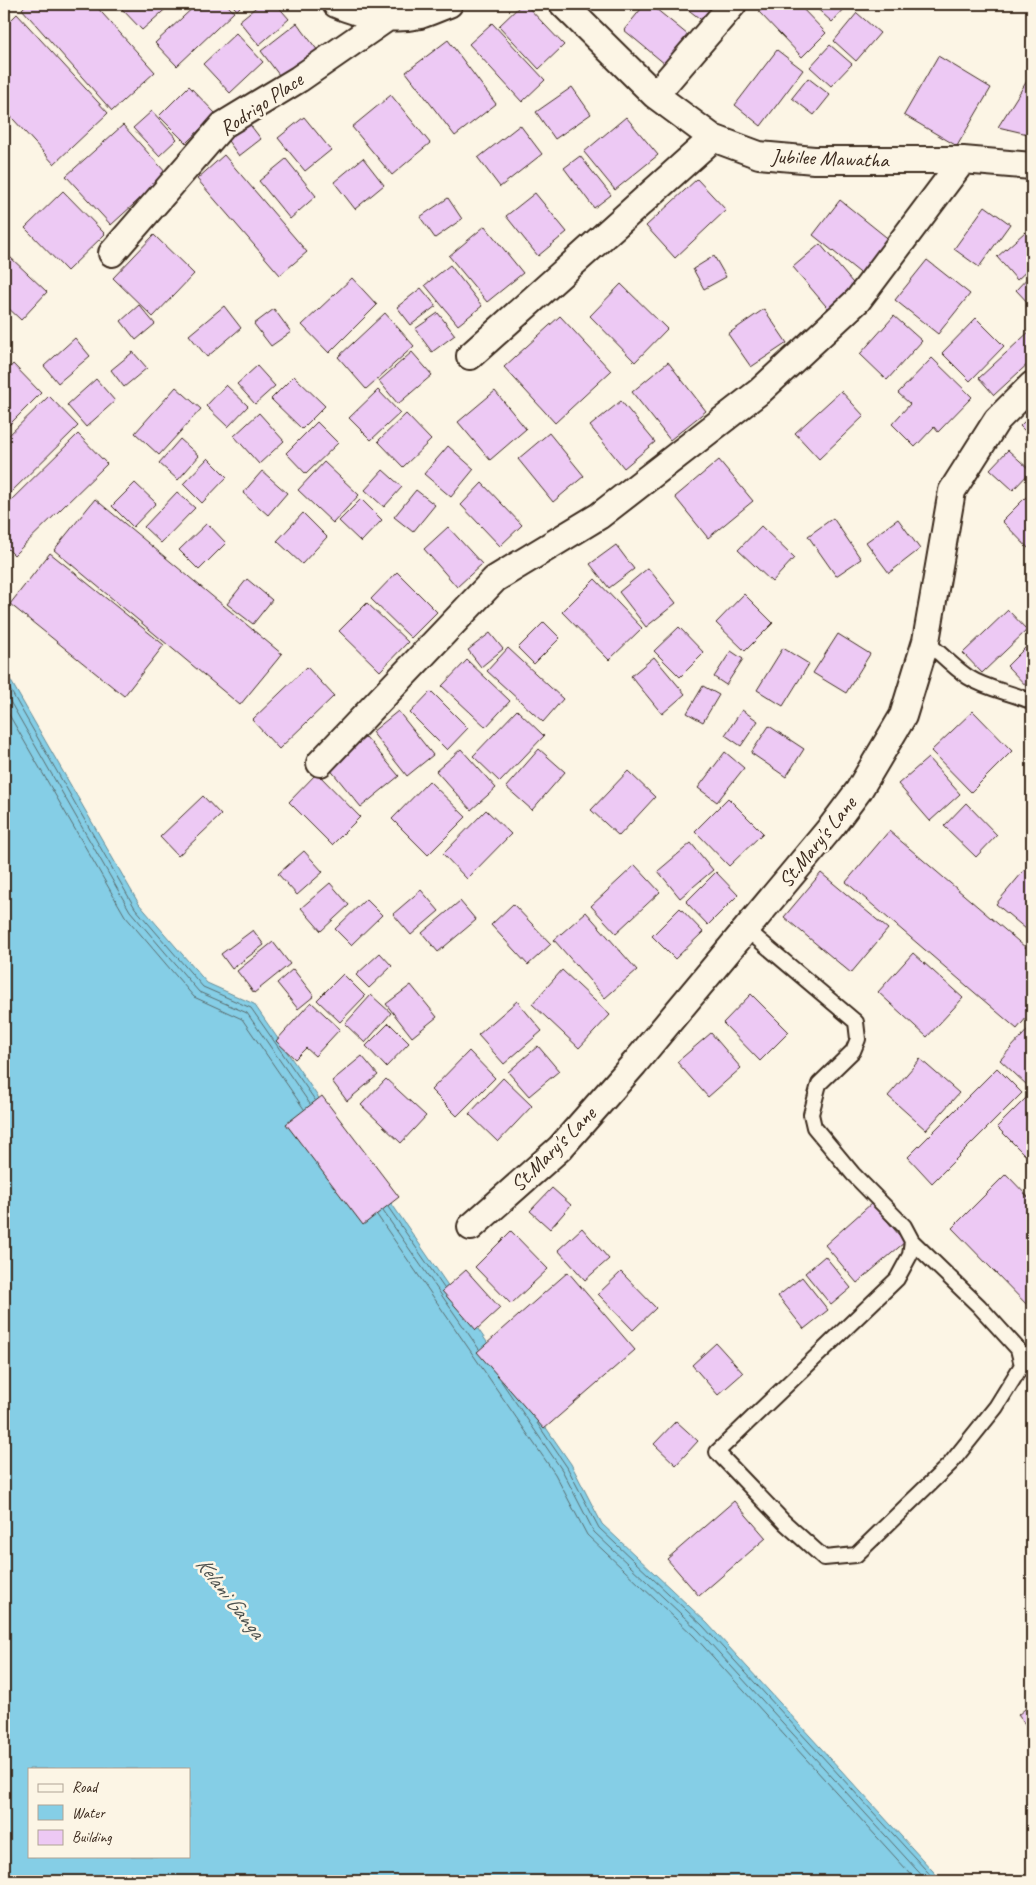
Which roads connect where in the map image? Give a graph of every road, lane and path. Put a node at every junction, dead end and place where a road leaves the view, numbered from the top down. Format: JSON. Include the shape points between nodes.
{"nodes":[{"id":1,"x":336,"y":4,"type":"edge"},
{"id":2,"x":449,"y":4,"type":"edge"},
{"id":3,"x":563,"y":4,"type":"edge"},
{"id":4,"x":733,"y":4,"type":"edge"},
{"id":5,"x":387,"y":18,"type":"junction"},
{"id":6,"x":655,"y":95,"type":"junction"},
{"id":7,"x":713,"y":138,"type":"junction"},
{"id":8,"x":963,"y":160,"type":"junction"},
{"id":9,"x":1032,"y":166,"type":"edge"},
{"id":10,"x":112,"y":253,"type":"dead end"},
{"id":11,"x":470,"y":356,"type":"dead end"},
{"id":12,"x":1032,"y":385,"type":"edge"},
{"id":13,"x":926,"y":641,"type":"junction"},
{"id":14,"x":1032,"y":702,"type":"edge"},
{"id":15,"x":320,"y":762,"type":"dead end"},
{"id":16,"x":746,"y":929,"type":"junction"},
{"id":17,"x":471,"y":1227,"type":"dead end"},
{"id":18,"x":912,"y":1241,"type":"junction"}],
"edges":[{"from":1,"to":5,"type":"street","via":[[351,11]]},
{"from":2,"to":5,"type":"street","via":[[419,15]]},
{"from":3,"to":6,"type":"street","name":"Jubilee Mawatha"},
{"from":4,"to":6,"type":"street"},
{"from":5,"to":10,"type":"street","name":"Rodrigo Place","via":[[299,79],[223,125]]},
{"from":6,"to":7,"type":"street","name":"Jubilee Mawatha"},
{"from":7,"to":8,"type":"street","name":"Jubilee Mawatha","via":[[759,155],[814,160]]},
{"from":7,"to":11,"type":"street"},
{"from":8,"to":9,"type":"street","name":"Jubilee Mawatha"},
{"from":8,"to":15,"type":"street","via":[[858,300],[760,391],[599,516],[495,579]]},
{"from":12,"to":13,"type":"street","name":"St.Mary's Lane","via":[[997,420],[952,491]]},
{"from":13,"to":14,"type":"lane","via":[[968,677]]},
{"from":13,"to":16,"type":"street","name":"St.Mary's Lane","via":[[903,716],[859,790]]},
{"from":16,"to":17,"type":"street","name":"St.Mary's Lane","via":[[560,1148]]},
{"from":16,"to":18,"type":"lane","via":[[856,1022],[858,1039],[853,1051],[820,1084],[812,1114],[814,1127],[853,1174],[904,1226]]},
{"from":18,"to":18,"type":"lane","via":[[910,1255],[896,1279],[717,1452],[784,1522],[824,1558],[856,1555],[951,1463],[996,1408],[1022,1365],[1018,1349]]}]}
